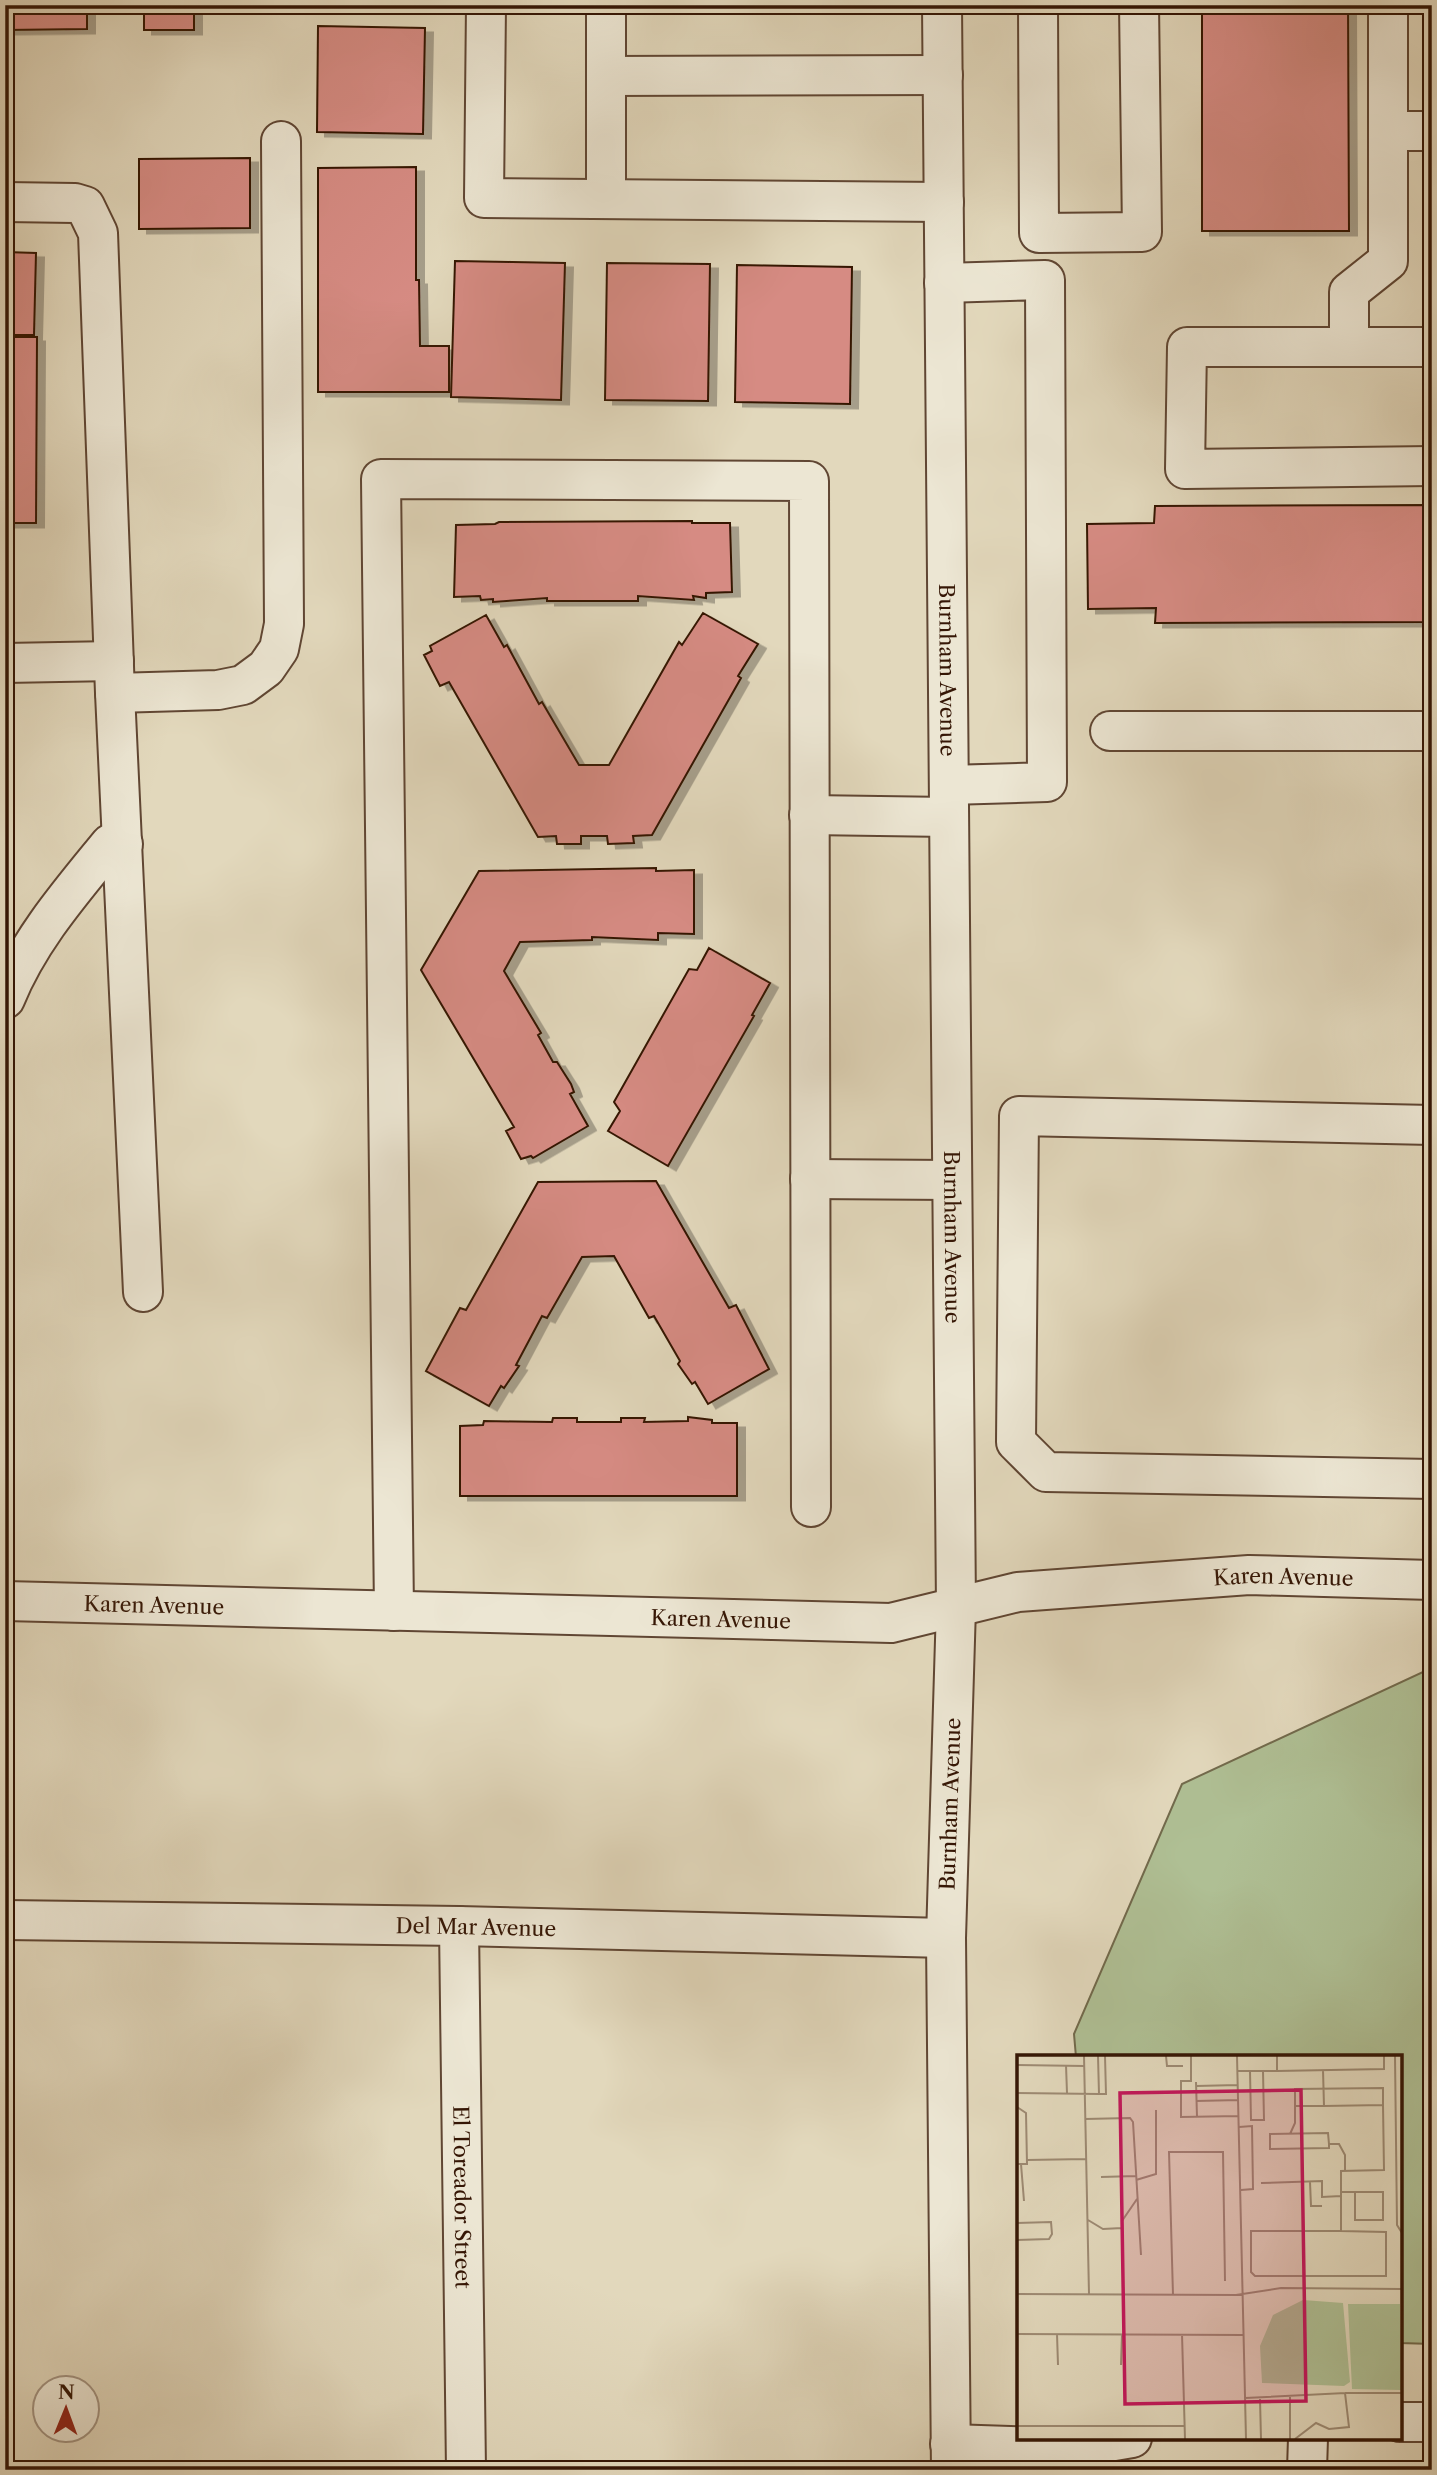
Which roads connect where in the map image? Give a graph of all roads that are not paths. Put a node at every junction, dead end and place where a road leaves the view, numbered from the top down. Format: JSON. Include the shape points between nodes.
{"nodes":[{"id":1,"x":486,"y":5,"type":"edge"},
{"id":2,"x":606,"y":5,"type":"edge"},
{"id":3,"x":942,"y":5,"type":"edge"},
{"id":4,"x":1038,"y":5,"type":"edge"},
{"id":5,"x":1139,"y":5,"type":"edge"},
{"id":6,"x":1388,"y":5,"type":"edge"},
{"id":7,"x":943,"y":75,"type":"junction"},
{"id":8,"x":606,"y":76,"type":"junction"},
{"id":9,"x":1388,"y":131,"type":"junction"},
{"id":10,"x":1432,"y":131,"type":"edge"},
{"id":11,"x":282,"y":141,"type":"dead end"},
{"id":12,"x":606,"y":199,"type":"junction"},
{"id":13,"x":5,"y":202,"type":"edge"},
{"id":14,"x":944,"y":202,"type":"junction"},
{"id":15,"x":944,"y":283,"type":"junction"},
{"id":16,"x":1432,"y":346,"type":"edge"},
{"id":17,"x":1349,"y":347,"type":"junction"},
{"id":18,"x":1432,"y":466,"type":"edge"},
{"id":19,"x":5,"y":663,"type":"edge"},
{"id":20,"x":115,"y":677,"type":"junction"},
{"id":21,"x":1110,"y":731,"type":"dead end"},
{"id":22,"x":1432,"y":731,"type":"edge"},
{"id":23,"x":949,"y":801,"type":"junction"},
{"id":24,"x":809,"y":815,"type":"junction"},
{"id":25,"x":123,"y":844,"type":"junction"},
{"id":26,"x":5,"y":999,"type":"edge"},
{"id":27,"x":1432,"y":1125,"type":"edge"},
{"id":28,"x":810,"y":1179,"type":"junction"},
{"id":29,"x":952,"y":1180,"type":"junction"},
{"id":30,"x":144,"y":1292,"type":"dead end"},
{"id":31,"x":1432,"y":1479,"type":"edge"},
{"id":32,"x":811,"y":1507,"type":"dead end"},
{"id":33,"x":1432,"y":1580,"type":"edge"},
{"id":34,"x":5,"y":1601,"type":"edge"},
{"id":35,"x":956,"y":1607,"type":"junction"},
{"id":36,"x":394,"y":1611,"type":"junction"},
{"id":37,"x":5,"y":1920,"type":"edge"},
{"id":38,"x":459,"y":1926,"type":"junction"},
{"id":39,"x":946,"y":1938,"type":"junction"},
{"id":40,"x":1432,"y":2422,"type":"edge"},
{"id":41,"x":1402,"y":2423,"type":"edge"},
{"id":42,"x":1126,"y":2440,"type":"edge"},
{"id":43,"x":1308,"y":2440,"type":"edge"},
{"id":44,"x":951,"y":2457,"type":"edge"},
{"id":45,"x":1073,"y":2459,"type":"edge"},
{"id":46,"x":466,"y":2470,"type":"edge"},
{"id":47,"x":1307,"y":2470,"type":"edge"}],
"edges":[{"from":1,"to":12,"type":"street","via":[[484,198]]},
{"from":2,"to":8,"type":"street"},
{"from":3,"to":7,"type":"street","name":"Burnham Avenue"},
{"from":4,"to":5,"type":"street","via":[[1039,233],[1142,232]]},
{"from":6,"to":9,"type":"street"},
{"from":7,"to":8,"type":"street"},
{"from":7,"to":14,"type":"street","name":"Burnham Avenue"},
{"from":8,"to":12,"type":"street"},
{"from":9,"to":10,"type":"street"},
{"from":9,"to":17,"type":"street","via":[[1388,261],[1349,292]]},
{"from":11,"to":20,"type":"street","via":[[284,624],[279,649],[266,668],[243,685],[218,691]]},
{"from":12,"to":14,"type":"street"},
{"from":13,"to":20,"type":"street","via":[[85,206],[98,233]]},
{"from":14,"to":15,"type":"street","name":"Burnham Avenue"},
{"from":15,"to":23,"type":"street","name":"Burnham Avenue"},
{"from":15,"to":23,"type":"street","via":[[1045,280],[1047,782]]},
{"from":16,"to":17,"type":"street"},
{"from":17,"to":18,"type":"street","via":[[1186,347],[1185,469]]},
{"from":19,"to":20,"type":"street"},
{"from":20,"to":25,"type":"street"},
{"from":21,"to":22,"type":"street"},
{"from":23,"to":24,"type":"street"},
{"from":23,"to":29,"type":"street","name":"Burnham Avenue"},
{"from":24,"to":28,"type":"street"},
{"from":24,"to":36,"type":"street","via":[[809,481],[381,479]]},
{"from":25,"to":26,"type":"street","via":[[110,844],[43,927]]},
{"from":25,"to":30,"type":"street"},
{"from":27,"to":31,"type":"street","via":[[1019,1116],[1016,1442],[1046,1472]]},
{"from":28,"to":29,"type":"street"},
{"from":28,"to":32,"type":"street"},
{"from":29,"to":35,"type":"street","name":"Burnham Avenue"},
{"from":33,"to":35,"type":"street","name":"Karen Avenue","via":[[1249,1575],[1018,1592]]},
{"from":34,"to":36,"type":"street","name":"Karen Avenue"},
{"from":35,"to":36,"type":"street","name":"Karen Avenue","via":[[891,1623]]},
{"from":35,"to":39,"type":"street","name":"Burnham Avenue"},
{"from":37,"to":38,"type":"street","name":"Del Mar Avenue"},
{"from":38,"to":39,"type":"street","name":"Del Mar Avenue"},
{"from":38,"to":46,"type":"street","name":"El Toreador Street"},
{"from":39,"to":44,"type":"street","name":"Burnham Avenue"},
{"from":40,"to":41,"type":"street"},
{"from":42,"to":45,"type":"street"},
{"from":43,"to":47,"type":"street"},
{"from":44,"to":45,"type":"street"}]}
